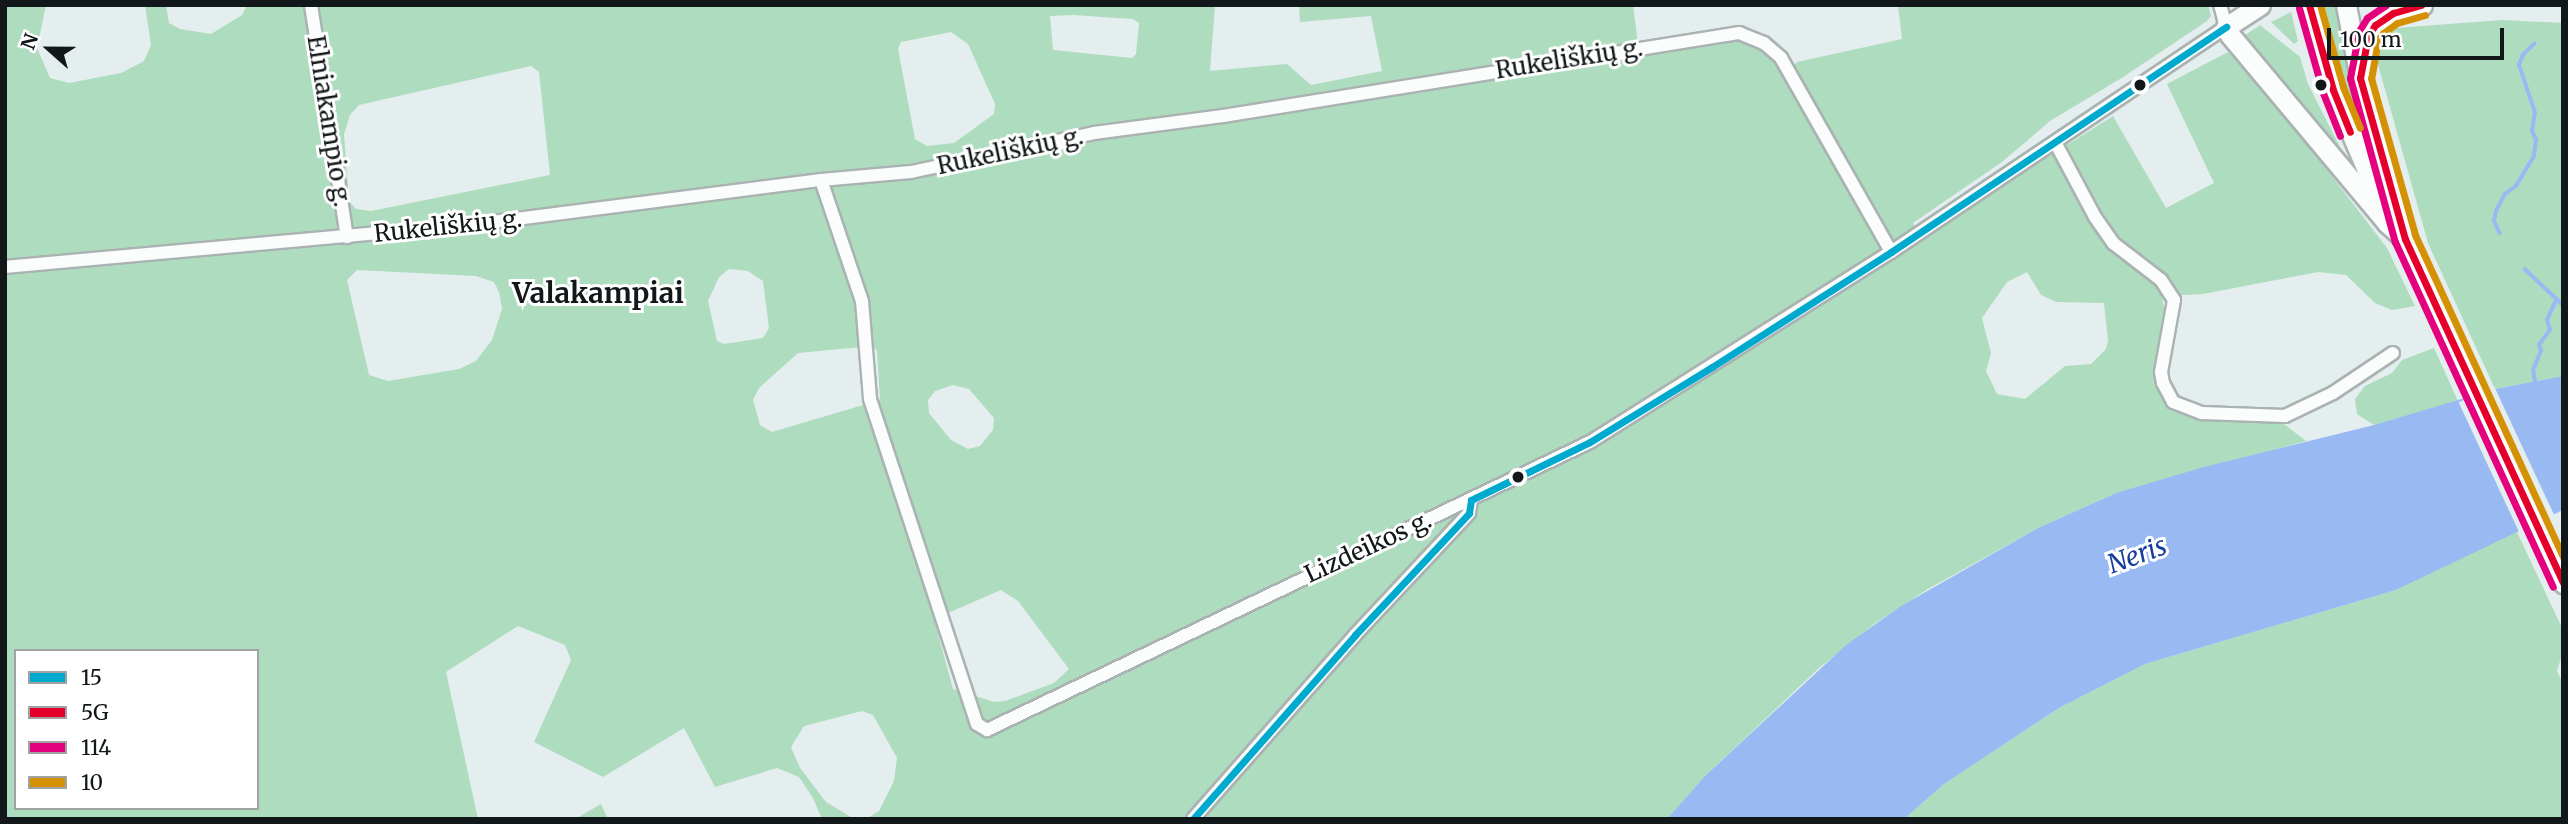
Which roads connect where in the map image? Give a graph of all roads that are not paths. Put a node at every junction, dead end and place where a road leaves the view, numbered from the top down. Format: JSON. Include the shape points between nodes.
{"nodes":[{"id":1,"x":311,"y":5,"type":"edge"},
{"id":2,"x":2220,"y":5,"type":"edge"},
{"id":3,"x":2260,"y":5,"type":"edge"},
{"id":4,"x":2309,"y":5,"type":"edge"},
{"id":5,"x":2346,"y":5,"type":"edge"},
{"id":6,"x":2422,"y":5,"type":"edge"},
{"id":7,"x":2226,"y":27,"type":"junction"},
{"id":8,"x":2360,"y":78,"type":"junction"},
{"id":9,"x":2055,"y":142,"type":"junction"},
{"id":10,"x":821,"y":180,"type":"junction"},
{"id":11,"x":347,"y":237,"type":"junction"},
{"id":12,"x":2405,"y":239,"type":"junction"},
{"id":13,"x":1891,"y":252,"type":"junction"},
{"id":14,"x":5,"y":267,"type":"edge"},
{"id":15,"x":2392,"y":353,"type":"dead end"},
{"id":16,"x":1471,"y":500,"type":"junction"},
{"id":17,"x":2563,"y":583,"type":"edge"},
{"id":18,"x":1193,"y":819,"type":"edge"}],
"edges":[{"from":1,"to":11,"type":"street","name":"Elniakampio g."},
{"from":2,"to":7,"type":"street"},
{"from":3,"to":7,"type":"main road"},
{"from":4,"to":12,"type":"main road","via":[[2342,112],[2385,212]]},
{"from":5,"to":8,"type":"main road"},
{"from":6,"to":8,"type":"main road","via":[[2375,24],[2368,36]]},
{"from":7,"to":9,"type":"street","name":"Lizdeikos g."},
{"from":7,"to":12,"type":"main road"},
{"from":8,"to":12,"type":"main road"},
{"from":9,"to":13,"type":"street","name":"Lizdeikos g."},
{"from":9,"to":15,"type":"street","via":[[2113,243],[2161,280],[2174,300],[2161,372],[2173,402],[2202,413],[2285,416],[2333,393]]},
{"from":10,"to":11,"type":"street","name":"Rukeliškių g."},
{"from":10,"to":13,"type":"street","name":"Rukeliškių g.","via":[[911,172],[1094,133],[1740,33],[1764,43],[1781,58]]},
{"from":10,"to":16,"type":"street","name":"Lizdeikos g.","via":[[862,301],[870,399],[977,724],[987,730]]},
{"from":11,"to":14,"type":"street","name":"Rukeliškių g."},
{"from":12,"to":17,"type":"main road"},
{"from":13,"to":16,"type":"street","name":"Lizdeikos g.","via":[[1590,442]]},
{"from":16,"to":18,"type":"street","via":[[1469,513],[1373,614]]}]}
